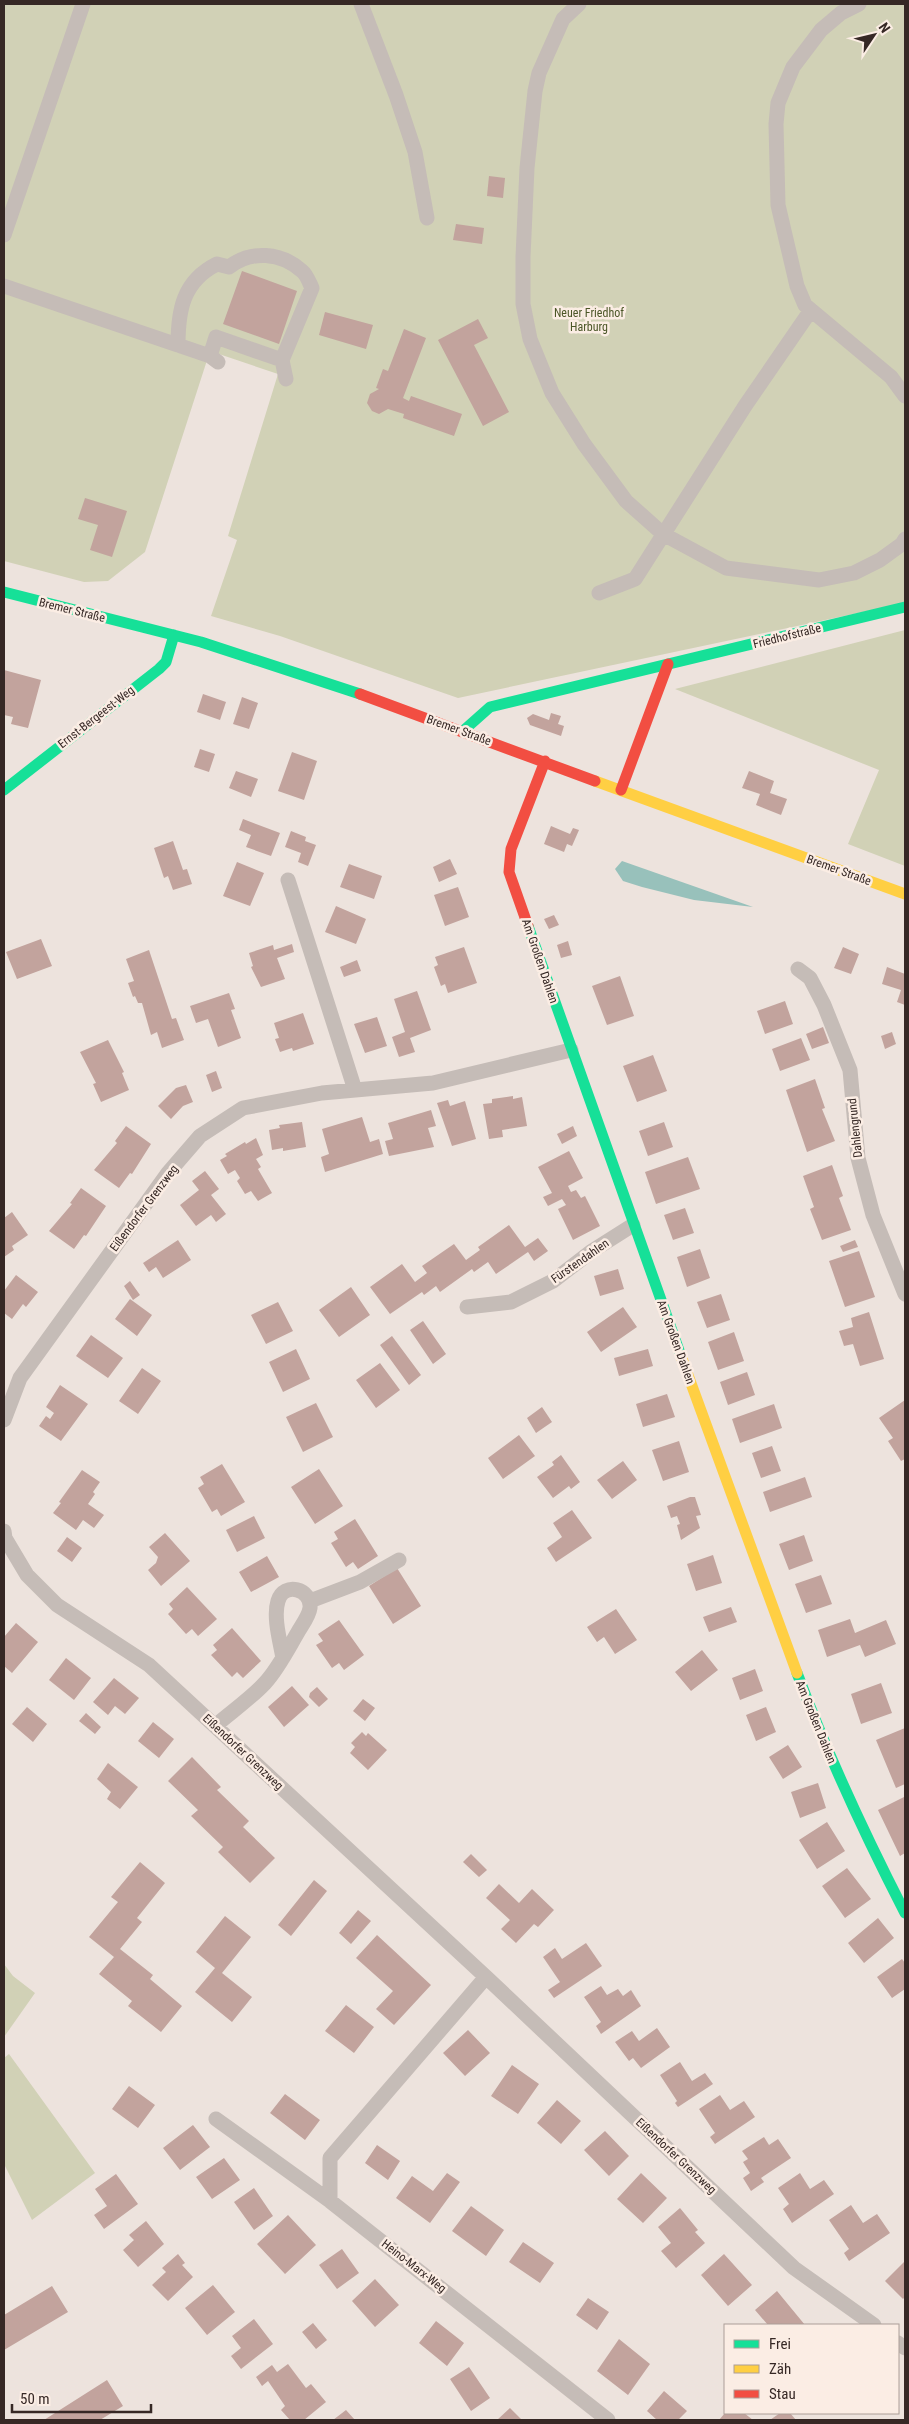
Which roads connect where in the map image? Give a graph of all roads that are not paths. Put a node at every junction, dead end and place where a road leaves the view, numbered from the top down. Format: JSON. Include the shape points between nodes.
{"nodes":[{"id":1,"x":84,"y":4,"type":"edge"},
{"id":2,"x":361,"y":4,"type":"edge"},
{"id":3,"x":579,"y":4,"type":"edge"},
{"id":4,"x":859,"y":4,"type":"edge"},
{"id":5,"x":427,"y":218,"type":"dead end"},
{"id":6,"x":4,"y":235,"type":"edge"},
{"id":7,"x":4,"y":286,"type":"edge"},
{"id":8,"x":811,"y":310,"type":"junction"},
{"id":9,"x":178,"y":345,"type":"junction"},
{"id":10,"x":282,"y":360,"type":"junction"},
{"id":11,"x":286,"y":379,"type":"dead end"},
{"id":12,"x":905,"y":396,"type":"edge"},
{"id":13,"x":663,"y":534,"type":"junction"},
{"id":14,"x":905,"y":538,"type":"edge"},
{"id":15,"x":4,"y":592,"type":"edge"},
{"id":16,"x":599,"y":592,"type":"dead end"},
{"id":17,"x":905,"y":607,"type":"edge"},
{"id":18,"x":174,"y":635,"type":"junction"},
{"id":19,"x":668,"y":664,"type":"junction"},
{"id":20,"x":463,"y":731,"type":"junction"},
{"id":21,"x":545,"y":761,"type":"junction"},
{"id":22,"x":4,"y":790,"type":"edge"},
{"id":23,"x":621,"y":790,"type":"junction"},
{"id":24,"x":288,"y":880,"type":"dead end"},
{"id":25,"x":905,"y":894,"type":"edge"},
{"id":26,"x":798,"y":969,"type":"dead end"},
{"id":27,"x":572,"y":1050,"type":"junction"},
{"id":28,"x":355,"y":1090,"type":"junction"},
{"id":29,"x":633,"y":1225,"type":"junction"},
{"id":30,"x":905,"y":1294,"type":"edge"},
{"id":31,"x":467,"y":1307,"type":"dead end"},
{"id":32,"x":4,"y":1420,"type":"edge"},
{"id":33,"x":4,"y":1531,"type":"edge"},
{"id":34,"x":399,"y":1560,"type":"dead end"},
{"id":35,"x":310,"y":1601,"type":"junction"},
{"id":36,"x":282,"y":1658,"type":"junction"},
{"id":37,"x":215,"y":1726,"type":"junction"},
{"id":38,"x":905,"y":1913,"type":"edge"},
{"id":39,"x":486,"y":1977,"type":"junction"},
{"id":40,"x":216,"y":2119,"type":"dead end"},
{"id":41,"x":330,"y":2200,"type":"junction"},
{"id":42,"x":873,"y":2324,"type":"edge"},
{"id":43,"x":608,"y":2420,"type":"edge"}],
"edges":[{"from":1,"to":6,"type":"street"},
{"from":2,"to":5,"type":"street","via":[[416,152]]},
{"from":3,"to":13,"type":"street","via":[[563,19],[539,73],[535,91],[526,198],[523,304],[530,339],[552,392],[584,444],[626,501]]},
{"from":4,"to":8,"type":"street","via":[[841,13],[821,30],[793,67],[778,103],[778,205],[797,286],[805,305]]},
{"from":7,"to":9,"type":"street"},
{"from":8,"to":12,"type":"street","via":[[891,377]]},
{"from":8,"to":13,"type":"street"},
{"from":9,"to":10,"type":"street","via":[[214,359],[216,337]]},
{"from":9,"to":10,"type":"street","via":[[178,320],[187,289],[202,272],[217,264],[229,267],[258,254],[284,259],[304,272],[312,288]]},
{"from":10,"to":11,"type":"street"},
{"from":13,"to":14,"type":"street","via":[[726,568],[819,580],[863,568],[902,544]]},
{"from":13,"to":16,"type":"street","via":[[636,579]]},
{"from":15,"to":18,"type":"street","name":"Bremer Straße"},
{"from":17,"to":19,"type":"street","name":"Friedhofstraße"},
{"from":18,"to":20,"type":"street","name":"Bremer Straße","via":[[318,679]]},
{"from":18,"to":22,"type":"street","name":"Ernst-Bergeest-Weg","via":[[166,662],[159,669]]},
{"from":19,"to":20,"type":"street","name":"Friedhofstraße","via":[[490,707]]},
{"from":19,"to":23,"type":"street"},
{"from":20,"to":21,"type":"street","name":"Bremer Straße"},
{"from":21,"to":23,"type":"street","name":"Bremer Straße"},
{"from":21,"to":27,"type":"street","name":"Am Großen Dahlen","via":[[511,849],[509,872]]},
{"from":23,"to":25,"type":"street","name":"Bremer Straße"},
{"from":24,"to":28,"type":"street"},
{"from":26,"to":30,"type":"street","name":"Dahlengrund","via":[[810,978],[824,1005],[850,1070],[858,1158],[873,1215]]},
{"from":27,"to":28,"type":"street","name":"Eißendorfer Grenzweg","via":[[433,1083]]},
{"from":27,"to":29,"type":"street","name":"Am Großen Dahlen"},
{"from":28,"to":32,"type":"street","name":"Eißendorfer Grenzweg","via":[[242,1108],[200,1136],[168,1173],[20,1378]]},
{"from":29,"to":31,"type":"street","name":"Fürstendahlen","via":[[553,1281],[511,1302]]},
{"from":29,"to":38,"type":"street","name":"Am Großen Dahlen","via":[[813,1716],[860,1826]]},
{"from":33,"to":37,"type":"street","name":"Eißendorfer Grenzweg","via":[[27,1575],[57,1605],[149,1665]]},
{"from":34,"to":35,"type":"street","via":[[360,1582]]},
{"from":35,"to":36,"type":"street","via":[[310,1610]]},
{"from":35,"to":36,"type":"street","via":[[292,1588],[278,1599],[276,1609]]},
{"from":36,"to":37,"type":"street","via":[[265,1683]]},
{"from":37,"to":39,"type":"street","name":"Eißendorfer Grenzweg"},
{"from":39,"to":41,"type":"street","via":[[330,2158]]},
{"from":39,"to":42,"type":"street","name":"Eißendorfer Grenzweg","via":[[794,2268]]},
{"from":40,"to":41,"type":"street","name":"Heino-Marx-Weg"},
{"from":41,"to":43,"type":"street","name":"Heino-Marx-Weg"}]}
